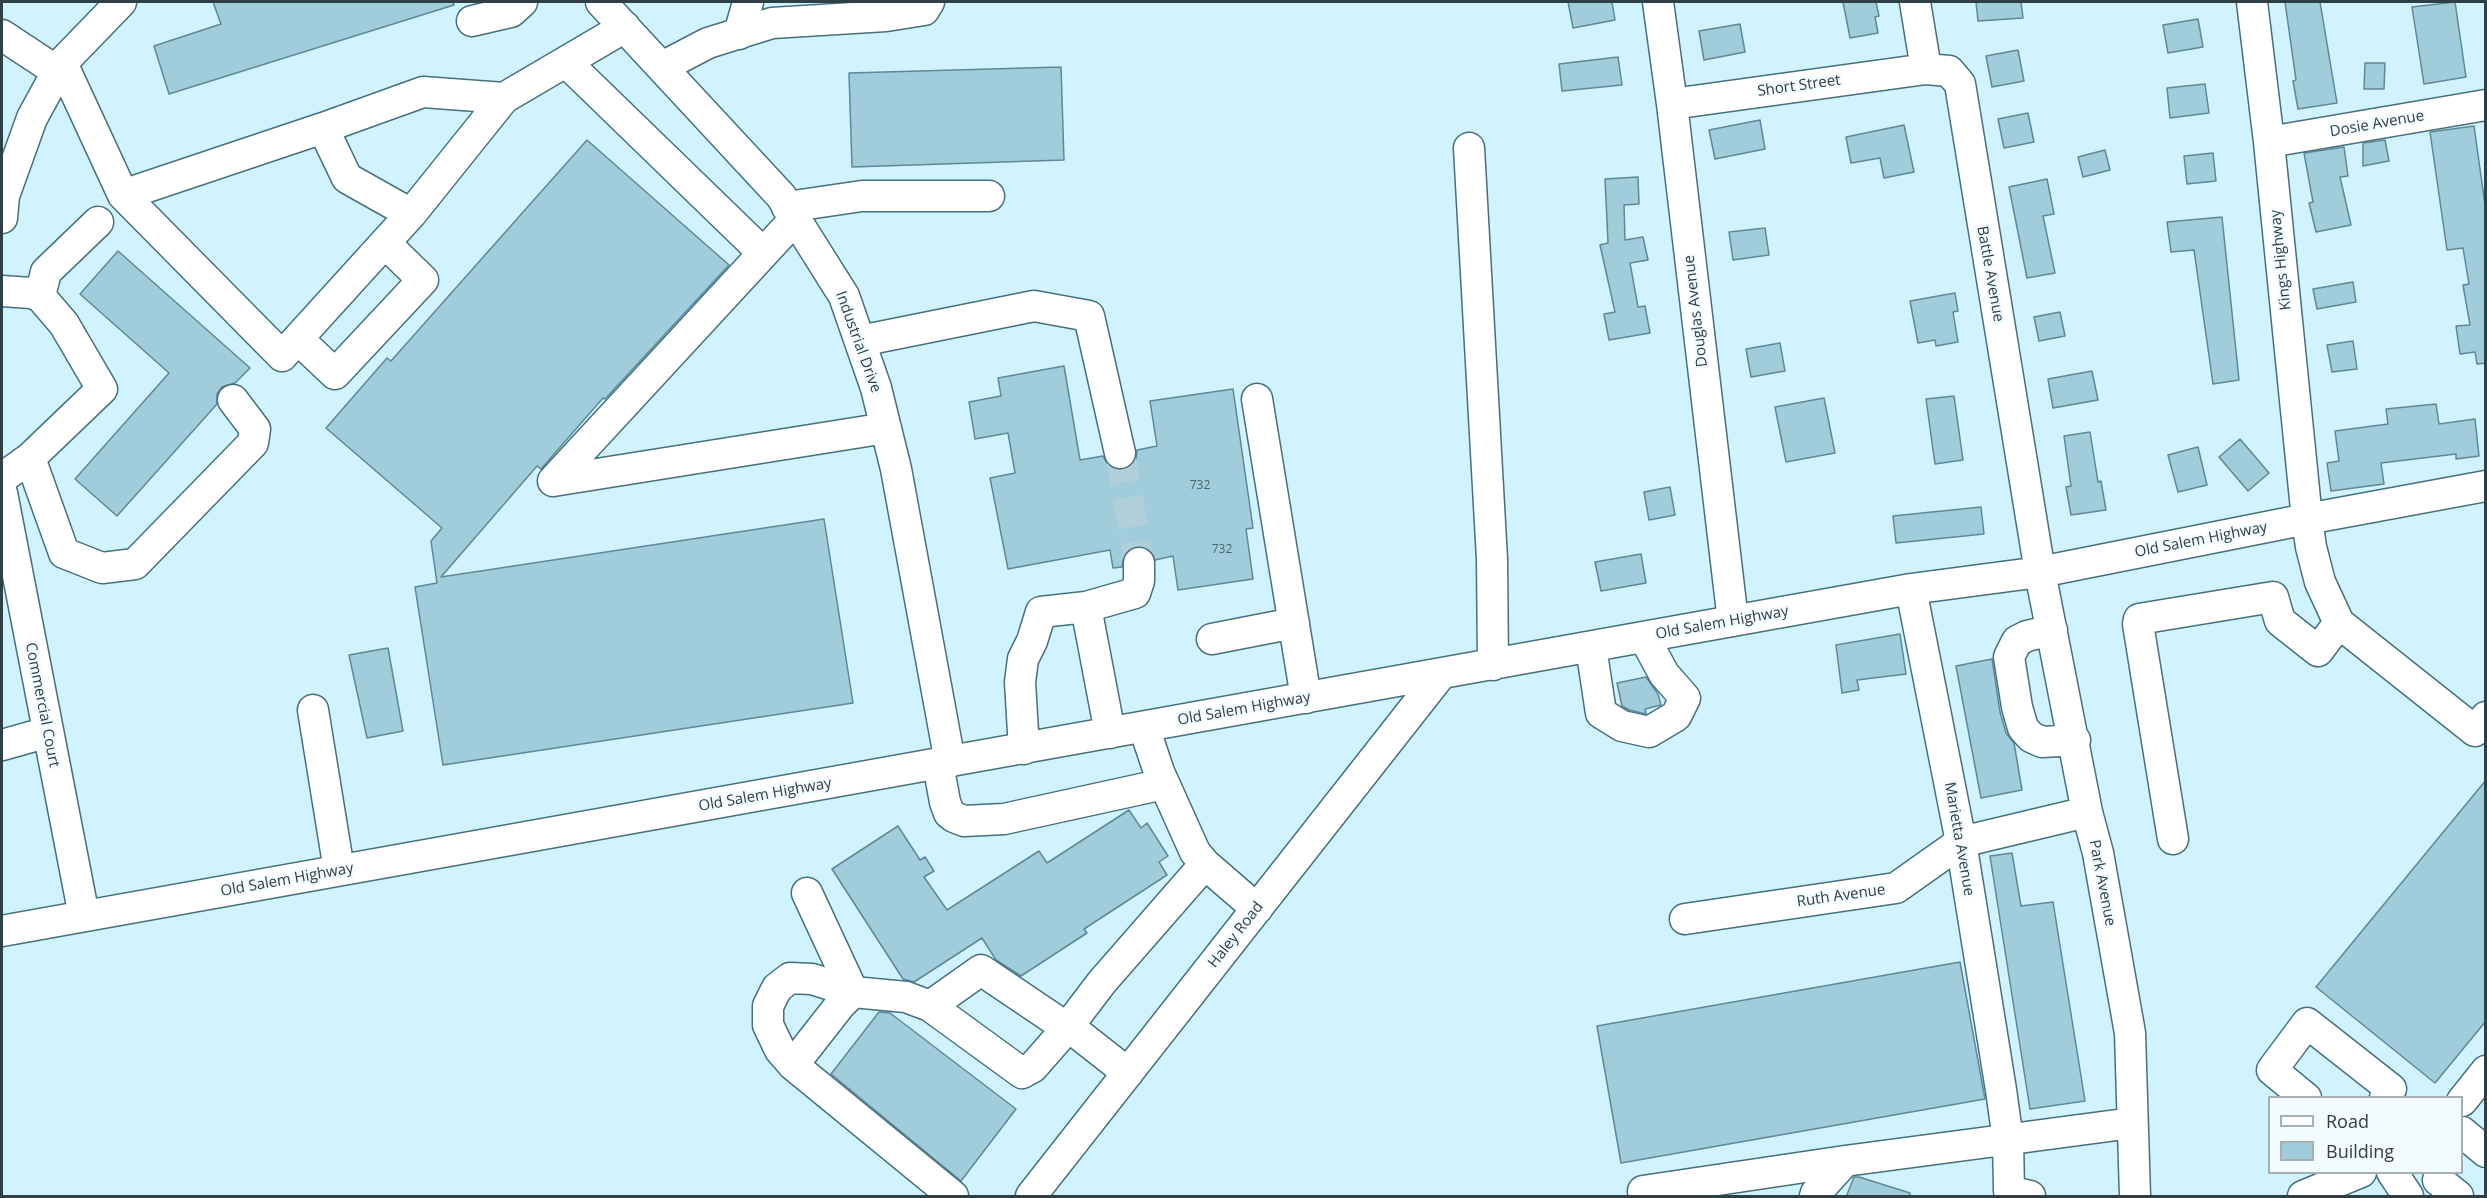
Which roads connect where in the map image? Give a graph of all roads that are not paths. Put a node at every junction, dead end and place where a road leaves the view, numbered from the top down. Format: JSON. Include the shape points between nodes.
{"nodes":[{"id":1,"x":121,"y":2,"type":"edge"},
{"id":2,"x":522,"y":2,"type":"edge"},
{"id":3,"x":748,"y":2,"type":"edge"},
{"id":4,"x":929,"y":2,"type":"edge"},
{"id":5,"x":1658,"y":2,"type":"edge"},
{"id":6,"x":1915,"y":2,"type":"edge"},
{"id":7,"x":2252,"y":2,"type":"edge"},
{"id":8,"x":614,"y":10,"type":"edge"},
{"id":9,"x":472,"y":21,"type":"dead end"},
{"id":10,"x":739,"y":34,"type":"junction"},
{"id":11,"x":2,"y":35,"type":"edge"},
{"id":12,"x":566,"y":62,"type":"junction"},
{"id":13,"x":60,"y":67,"type":"junction"},
{"id":14,"x":662,"y":67,"type":"junction"},
{"id":15,"x":1926,"y":69,"type":"junction"},
{"id":16,"x":504,"y":98,"type":"junction"},
{"id":17,"x":1672,"y":104,"type":"junction"},
{"id":18,"x":2486,"y":105,"type":"edge"},
{"id":19,"x":323,"y":128,"type":"junction"},
{"id":20,"x":2269,"y":142,"type":"junction"},
{"id":21,"x":1469,"y":148,"type":"dead end"},
{"id":22,"x":123,"y":195,"type":"junction"},
{"id":23,"x":989,"y":196,"type":"dead end"},
{"id":24,"x":791,"y":213,"type":"junction"},
{"id":25,"x":411,"y":214,"type":"junction"},
{"id":26,"x":2,"y":218,"type":"edge"},
{"id":27,"x":98,"y":222,"type":"dead end"},
{"id":28,"x":385,"y":243,"type":"junction"},
{"id":29,"x":764,"y":253,"type":"junction"},
{"id":30,"x":2,"y":291,"type":"edge"},
{"id":31,"x":40,"y":296,"type":"junction"},
{"id":32,"x":298,"y":339,"type":"junction"},
{"id":33,"x":860,"y":341,"type":"junction"},
{"id":34,"x":1257,"y":399,"type":"dead end"},
{"id":35,"x":233,"y":400,"type":"dead end"},
{"id":36,"x":886,"y":428,"type":"junction"},
{"id":37,"x":1120,"y":453,"type":"tunnel mouth"},
{"id":38,"x":30,"y":458,"type":"junction"},
{"id":39,"x":2,"y":478,"type":"edge"},
{"id":40,"x":2486,"y":486,"type":"edge"},
{"id":41,"x":2,"y":495,"type":"edge"},
{"id":42,"x":2307,"y":519,"type":"junction"},
{"id":43,"x":7,"y":551,"type":"edge"},
{"id":44,"x":1139,"y":563,"type":"tunnel mouth"},
{"id":45,"x":2040,"y":572,"type":"junction"},
{"id":46,"x":1911,"y":589,"type":"junction"},
{"id":47,"x":1086,"y":607,"type":"junction"},
{"id":48,"x":1733,"y":621,"type":"junction"},
{"id":49,"x":1294,"y":623,"type":"junction"},
{"id":50,"x":2339,"y":623,"type":"junction"},
{"id":51,"x":2052,"y":630,"type":"junction"},
{"id":52,"x":1644,"y":637,"type":"junction"},
{"id":53,"x":1212,"y":639,"type":"dead end"},
{"id":54,"x":1591,"y":647,"type":"junction"},
{"id":55,"x":1492,"y":664,"type":"junction"},
{"id":56,"x":1442,"y":674,"type":"junction"},
{"id":57,"x":1306,"y":698,"type":"junction"},
{"id":58,"x":313,"y":710,"type":"dead end"},
{"id":59,"x":2486,"y":717,"type":"edge"},
{"id":60,"x":1144,"y":727,"type":"junction"},
{"id":61,"x":48,"y":732,"type":"junction"},
{"id":62,"x":1110,"y":733,"type":"junction"},
{"id":63,"x":2075,"y":740,"type":"junction"},
{"id":64,"x":2,"y":745,"type":"edge"},
{"id":65,"x":1024,"y":749,"type":"junction"},
{"id":66,"x":944,"y":763,"type":"junction"},
{"id":67,"x":1164,"y":784,"type":"junction"},
{"id":68,"x":2088,"y":812,"type":"junction"},
{"id":69,"x":2173,"y":839,"type":"dead end"},
{"id":70,"x":1961,"y":842,"type":"junction"},
{"id":71,"x":1205,"y":864,"type":"junction"},
{"id":72,"x":339,"y":870,"type":"junction"},
{"id":73,"x":807,"y":893,"type":"dead end"},
{"id":74,"x":1257,"y":909,"type":"junction"},
{"id":75,"x":84,"y":916,"type":"junction"},
{"id":76,"x":1685,"y":920,"type":"dead end"},
{"id":77,"x":2,"y":932,"type":"edge"},
{"id":78,"x":853,"y":992,"type":"junction"},
{"id":79,"x":930,"y":1006,"type":"junction"},
{"id":80,"x":1067,"y":1028,"type":"junction"},
{"id":81,"x":794,"y":1065,"type":"junction"},
{"id":82,"x":2486,"y":1071,"type":"edge"},
{"id":83,"x":1128,"y":1073,"type":"junction"},
{"id":84,"x":2304,"y":1096,"type":"edge"},
{"id":85,"x":2386,"y":1096,"type":"edge"},
{"id":86,"x":2463,"y":1100,"type":"edge"},
{"id":87,"x":2133,"y":1123,"type":"junction"},
{"id":88,"x":2463,"y":1133,"type":"edge"},
{"id":89,"x":2008,"y":1140,"type":"junction"},
{"id":90,"x":2486,"y":1152,"type":"edge"},
{"id":91,"x":1845,"y":1161,"type":"junction"},
{"id":92,"x":2359,"y":1174,"type":"edge"},
{"id":93,"x":2393,"y":1174,"type":"edge"},
{"id":94,"x":1642,"y":1191,"type":"dead end"},
{"id":95,"x":952,"y":1197,"type":"edge"},
{"id":96,"x":1031,"y":1197,"type":"edge"},
{"id":97,"x":1815,"y":1197,"type":"edge"},
{"id":98,"x":2030,"y":1197,"type":"edge"},
{"id":99,"x":2134,"y":1197,"type":"edge"},
{"id":100,"x":2303,"y":1197,"type":"edge"},
{"id":101,"x":2408,"y":1197,"type":"edge"}],
"edges":[{"from":1,"to":13,"type":"street"},
{"from":2,"to":9,"type":"street","via":[[511,12]]},
{"from":3,"to":10,"type":"street"},
{"from":4,"to":10,"type":"street","via":[[924,10],[772,23]]},
{"from":5,"to":17,"type":"street","name":"Douglas Avenue"},
{"from":6,"to":15,"type":"street"},
{"from":7,"to":20,"type":"street","name":"Kings Highway"},
{"from":8,"to":12,"type":"street"},
{"from":8,"to":14,"type":"street","name":"Industrial Drive"},
{"from":10,"to":14,"type":"street","via":[[708,43]]},
{"from":11,"to":13,"type":"street"},
{"from":12,"to":16,"type":"street"},
{"from":12,"to":29,"type":"street"},
{"from":13,"to":22,"type":"street"},
{"from":13,"to":26,"type":"street","via":[[32,118],[4,196]]},
{"from":14,"to":24,"type":"street","name":"Industrial Drive","via":[[781,196]]},
{"from":15,"to":17,"type":"street","name":"Short Street"},
{"from":15,"to":45,"type":"street","name":"Battle Avenue","via":[[1949,71],[1960,84]]},
{"from":16,"to":19,"type":"street","via":[[423,92]]},
{"from":16,"to":25,"type":"street"},
{"from":17,"to":48,"type":"street","name":"Douglas Avenue"},
{"from":18,"to":20,"type":"street","name":"Dosie Avenue"},
{"from":19,"to":22,"type":"street"},
{"from":19,"to":25,"type":"street","via":[[347,178]]},
{"from":20,"to":42,"type":"street","name":"Kings Highway"},
{"from":21,"to":55,"type":"street","via":[[1492,559]]},
{"from":22,"to":32,"type":"street","via":[[282,356]]},
{"from":23,"to":24,"type":"street","via":[[862,196]]},
{"from":24,"to":29,"type":"street"},
{"from":24,"to":33,"type":"street","name":"Industrial Drive","via":[[844,296]]},
{"from":25,"to":28,"type":"street"},
{"from":27,"to":31,"type":"street","via":[[46,272]]},
{"from":28,"to":32,"type":"street"},
{"from":28,"to":32,"type":"street","via":[[423,280],[335,374]]},
{"from":29,"to":36,"type":"street","via":[[553,481]]},
{"from":30,"to":31,"type":"street"},
{"from":31,"to":38,"type":"street","via":[[64,324],[102,389]]},
{"from":33,"to":36,"type":"street","name":"Industrial Drive"},
{"from":33,"to":37,"type":"street","via":[[1034,306],[1089,316]]},
{"from":34,"to":49,"type":"street"},
{"from":35,"to":38,"type":"street","via":[[255,429],[253,443],[135,564],[102,568],[64,553]]},
{"from":36,"to":66,"type":"street","name":"Industrial Drive"},
{"from":38,"to":39,"type":"street"},
{"from":40,"to":42,"type":"street","name":"Old Salem Highway"},
{"from":41,"to":43,"type":"street","name":"Commercial Court"},
{"from":42,"to":45,"type":"street","name":"Old Salem Highway"},
{"from":42,"to":50,"type":"street","name":"Kings Highway","via":[[2320,582]]},
{"from":43,"to":61,"type":"street","name":"Commercial Court"},
{"from":44,"to":47,"type":"street","via":[[1135,593]]},
{"from":45,"to":46,"type":"street","name":"Old Salem Highway"},
{"from":45,"to":51,"type":"street","name":"Park Avenue"},
{"from":46,"to":48,"type":"street","name":"Old Salem Highway"},
{"from":46,"to":70,"type":"street","name":"Marietta Avenue"},
{"from":47,"to":62,"type":"street"},
{"from":47,"to":65,"type":"street","via":[[1041,612],[1023,659],[1020,682]]},
{"from":48,"to":52,"type":"street","name":"Old Salem Highway"},
{"from":49,"to":53,"type":"street"},
{"from":49,"to":57,"type":"street"},
{"from":50,"to":59,"type":"street","via":[[2475,731]]},
{"from":50,"to":69,"type":"street","via":[[2318,651],[2280,621],[2273,597],[2139,619]]},
{"from":51,"to":63,"type":"street","name":"Park Avenue"},
{"from":51,"to":63,"type":"street","via":[[2017,641],[2009,657],[2017,707],[2023,728],[2031,737],[2042,742]]},
{"from":52,"to":54,"type":"street","name":"Old Salem Highway"},
{"from":52,"to":54,"type":"street","via":[[1664,674],[1685,698],[1676,716],[1649,732],[1622,726],[1601,713]]},
{"from":54,"to":55,"type":"street","name":"Old Salem Highway"},
{"from":55,"to":56,"type":"street","name":"Old Salem Highway"},
{"from":56,"to":57,"type":"street","name":"Old Salem Highway"},
{"from":56,"to":74,"type":"street","name":"Haley Road"},
{"from":57,"to":60,"type":"street","name":"Old Salem Highway"},
{"from":58,"to":72,"type":"street"},
{"from":60,"to":62,"type":"street","name":"Old Salem Highway"},
{"from":60,"to":67,"type":"street"},
{"from":61,"to":64,"type":"street"},
{"from":61,"to":75,"type":"street","name":"Commercial Court"},
{"from":62,"to":65,"type":"street","name":"Old Salem Highway"},
{"from":63,"to":68,"type":"street","name":"Park Avenue"},
{"from":65,"to":66,"type":"street","name":"Old Salem Highway"},
{"from":66,"to":67,"type":"street","name":"Industrial Drive","via":[[945,802],[949,813],[964,821],[1004,819]]},
{"from":66,"to":72,"type":"street","name":"Old Salem Highway"},
{"from":67,"to":71,"type":"street","via":[[1195,852]]},
{"from":68,"to":70,"type":"street","name":"Ruth Avenue"},
{"from":68,"to":87,"type":"street","name":"Park Avenue","via":[[2130,1033]]},
{"from":70,"to":76,"type":"street","name":"Ruth Avenue","via":[[1896,888]]},
{"from":70,"to":89,"type":"street","name":"Marietta Avenue"},
{"from":71,"to":74,"type":"street"},
{"from":71,"to":80,"type":"street"},
{"from":72,"to":75,"type":"street","name":"Old Salem Highway"},
{"from":73,"to":78,"type":"street"},
{"from":74,"to":83,"type":"street","name":"Haley Road"},
{"from":75,"to":77,"type":"street","name":"Old Salem Highway"},
{"from":78,"to":79,"type":"street","via":[[906,997]]},
{"from":78,"to":81,"type":"street"},
{"from":78,"to":81,"type":"street","via":[[812,979],[790,978],[777,988],[768,1006],[768,1025],[780,1050]]},
{"from":79,"to":80,"type":"street","via":[[981,970]]},
{"from":79,"to":80,"type":"street","via":[[1022,1073],[1033,1067]]},
{"from":80,"to":83,"type":"street"},
{"from":81,"to":95,"type":"street"},
{"from":82,"to":86,"type":"street"},
{"from":83,"to":96,"type":"street","name":"Haley Road"},
{"from":84,"to":85,"type":"street","via":[[2272,1070],[2307,1023],[2391,1089]]},
{"from":87,"to":89,"type":"street"},
{"from":87,"to":99,"type":"street","name":"Park Avenue"},
{"from":88,"to":90,"type":"street"},
{"from":89,"to":91,"type":"street"},
{"from":89,"to":98,"type":"street","name":"Marietta Avenue","via":[[2010,1191]]},
{"from":91,"to":94,"type":"street"},
{"from":91,"to":97,"type":"street"},
{"from":92,"to":100,"type":"street"},
{"from":93,"to":101,"type":"street"}]}
